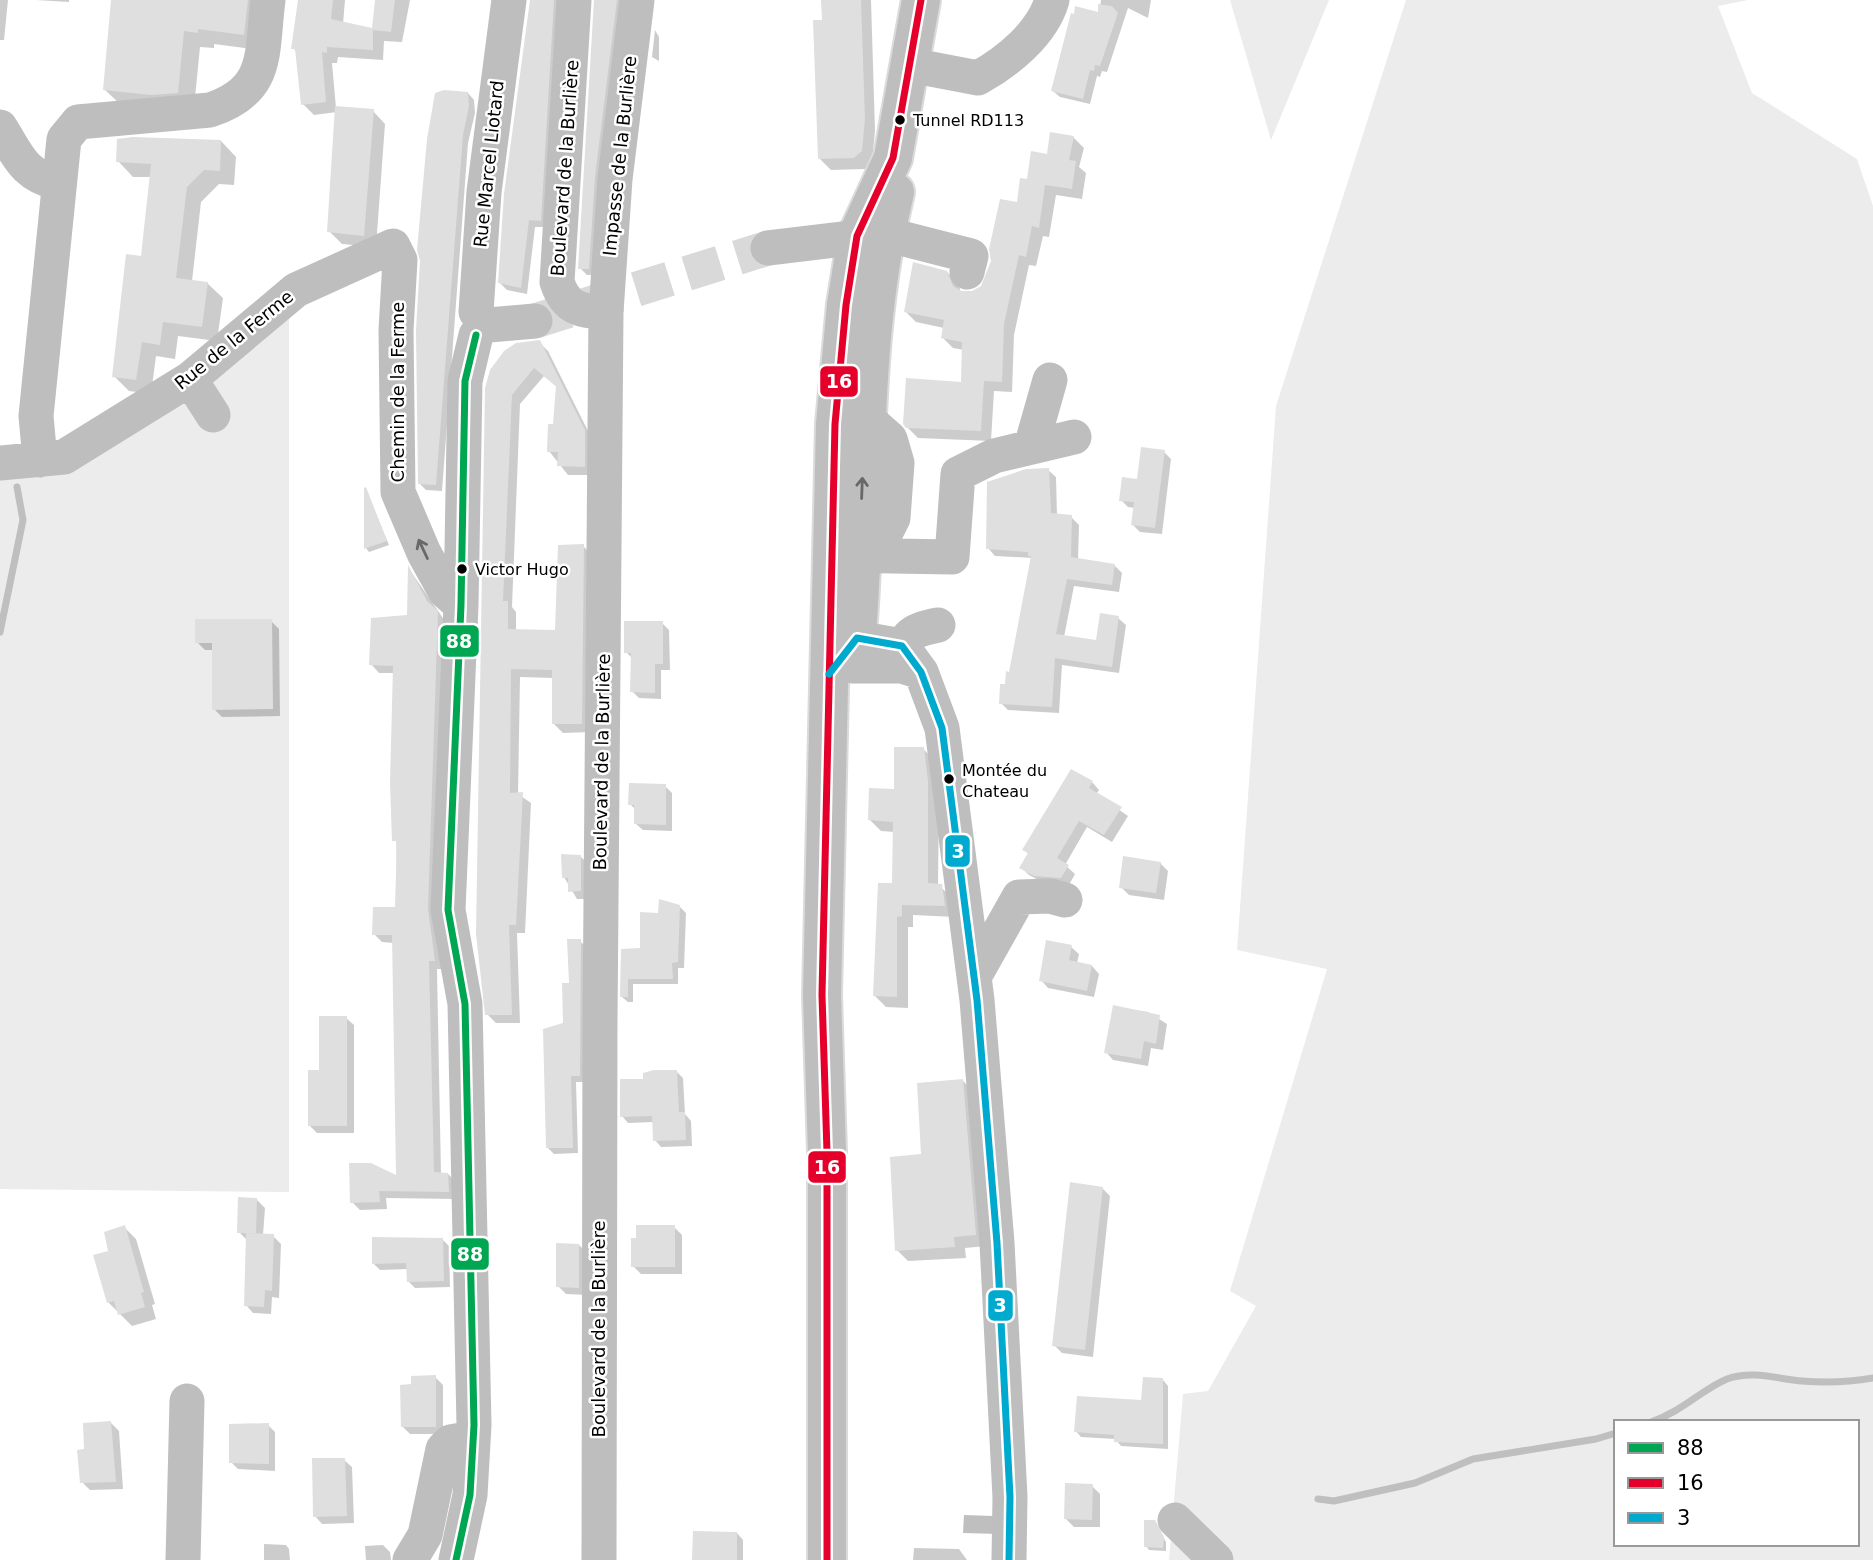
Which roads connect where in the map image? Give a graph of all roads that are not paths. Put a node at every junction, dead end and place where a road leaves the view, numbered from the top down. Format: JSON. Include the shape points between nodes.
{"nodes":[{"id":1,"x":268,"y":0,"type":"edge"},
{"id":2,"x":574,"y":0,"type":"edge"},
{"id":3,"x":637,"y":0,"type":"edge"},
{"id":4,"x":908,"y":0,"type":"edge"},
{"id":5,"x":921,"y":0,"type":"edge"},
{"id":6,"x":934,"y":0,"type":"edge"},
{"id":7,"x":1052,"y":0,"type":"edge"},
{"id":8,"x":509,"y":4,"type":"edge"},
{"id":9,"x":915,"y":66,"type":"junction"},
{"id":10,"x":0,"y":127,"type":"edge"},
{"id":11,"x":58,"y":183,"type":"junction"},
{"id":12,"x":871,"y":235,"type":"junction"},
{"id":13,"x":393,"y":246,"type":"joint"},
{"id":14,"x":768,"y":248,"type":"tunnel mouth"},
{"id":15,"x":967,"y":272,"type":"dead end"},
{"id":16,"x":607,"y":312,"type":"junction"},
{"id":17,"x":535,"y":321,"type":"tunnel mouth"},
{"id":18,"x":480,"y":324,"type":"junction"},
{"id":19,"x":190,"y":379,"type":"junction"},
{"id":20,"x":1050,"y":380,"type":"dead end"},
{"id":21,"x":213,"y":415,"type":"dead end"},
{"id":22,"x":1074,"y":437,"type":"dead end"},
{"id":23,"x":1031,"y":447,"type":"junction"},
{"id":24,"x":40,"y":460,"type":"junction"},
{"id":25,"x":0,"y":463,"type":"edge"},
{"id":26,"x":854,"y":554,"type":"junction"},
{"id":27,"x":461,"y":605,"type":"junction"},
{"id":28,"x":938,"y":625,"type":"dead end"},
{"id":29,"x":848,"y":656,"type":"junction"},
{"id":30,"x":908,"y":661,"type":"junction"},
{"id":31,"x":1065,"y":900,"type":"dead end"},
{"id":32,"x":974,"y":977,"type":"junction"},
{"id":33,"x":187,"y":1401,"type":"dead end"},
{"id":34,"x":473,"y":1438,"type":"junction"},
{"id":35,"x":1175,"y":1520,"type":"dead end"},
{"id":36,"x":183,"y":1560,"type":"edge"},
{"id":37,"x":410,"y":1560,"type":"edge"},
{"id":38,"x":456,"y":1560,"type":"edge"},
{"id":39,"x":599,"y":1560,"type":"edge"},
{"id":40,"x":827,"y":1560,"type":"edge"},
{"id":41,"x":1009,"y":1560,"type":"edge"},
{"id":42,"x":1216,"y":1560,"type":"edge"}],
"edges":[{"from":1,"to":11,"type":"street","via":[[258,74],[242,94],[210,110],[78,122],[64,139]]},
{"from":2,"to":16,"type":"street","name":"Boulevard de la Burlière","via":[[557,282],[569,306]]},
{"from":3,"to":16,"type":"street","name":"Impasse de la Burlière","via":[[615,179]]},
{"from":4,"to":12,"type":"street"},
{"from":5,"to":9,"type":"main road"},
{"from":6,"to":9,"type":"main road"},
{"from":7,"to":9,"type":"street","via":[[1048,12],[1006,62],[978,78]]},
{"from":8,"to":18,"type":"street","name":"Rue Marcel Liotard","via":[[484,192]]},
{"from":9,"to":12,"type":"main road"},
{"from":10,"to":11,"type":"street","via":[[37,178]]},
{"from":11,"to":24,"type":"street","via":[[36,416]]},
{"from":12,"to":14,"type":"street"},
{"from":12,"to":15,"type":"street","via":[[971,256]]},
{"from":12,"to":26,"type":"main road","via":[[863,306],[871,336]]},
{"from":12,"to":26,"type":"main road","via":[[846,305],[835,424]]},
{"from":13,"to":19,"type":"street","name":"Rue de la Ferme","via":[[296,290]]},
{"from":27,"to":13,"type":"street","name":"Chemin de la Ferme","one_way":true,"via":[[445,591],[398,492],[400,260]]},
{"from":16,"to":39,"type":"street","name":"Boulevard de la Burlière"},
{"from":17,"to":18,"type":"street"},
{"from":18,"to":27,"type":"street","name":"Rue Marcel Liotard","via":[[465,381]]},
{"from":19,"to":21,"type":"street"},
{"from":19,"to":24,"type":"street","name":"Rue de la Ferme","via":[[64,457]]},
{"from":20,"to":23,"type":"street"},
{"from":22,"to":23,"type":"street"},
{"from":23,"to":26,"type":"street","via":[[994,456],[958,474],[952,557]]},
{"from":24,"to":25,"type":"street","name":"Rue de la Ferme"},
{"from":26,"to":29,"type":"main road"},
{"from":26,"to":29,"type":"main road","via":[[833,597]]},
{"from":27,"to":34,"type":"street","name":"Rue Marcel Liotard","via":[[448,910],[465,1004]]},
{"from":28,"to":30,"type":"street","via":[[915,630]]},
{"from":29,"to":30,"type":"street"},
{"from":29,"to":40,"type":"main road","via":[[827,1152]]},
{"from":30,"to":32,"type":"street","via":[[942,728]]},
{"from":31,"to":32,"type":"street","via":[[1020,897]]},
{"from":32,"to":41,"type":"street","via":[[997,1243]]},
{"from":33,"to":36,"type":"street"},
{"from":34,"to":37,"type":"street","via":[[450,1442],[443,1449],[425,1535]]},
{"from":34,"to":38,"type":"street","name":"Rue Marcel Liotard","via":[[470,1495]]},
{"from":35,"to":42,"type":"street"}]}
